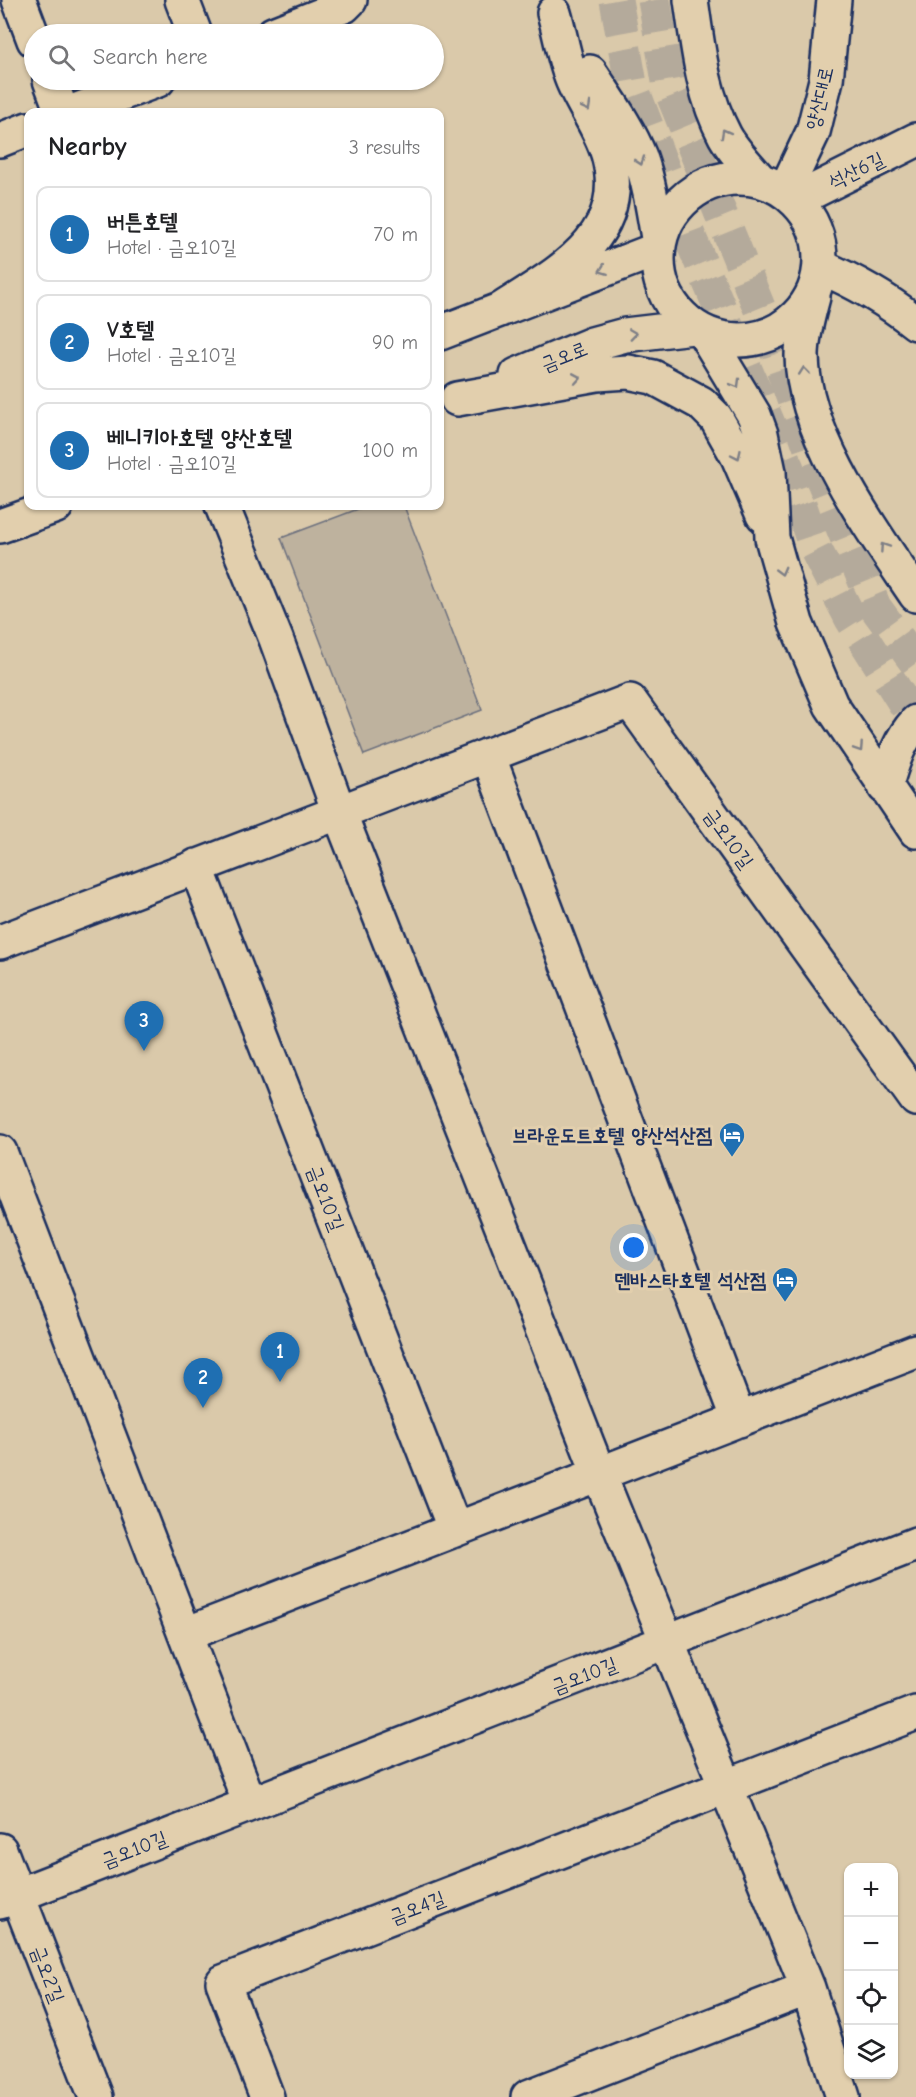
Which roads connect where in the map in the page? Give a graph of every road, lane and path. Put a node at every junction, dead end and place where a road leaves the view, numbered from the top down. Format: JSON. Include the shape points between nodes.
{"nodes":[{"id":1,"x":19,"y":0,"type":"edge"},
{"id":2,"x":182,"y":0,"type":"edge"},
{"id":3,"x":350,"y":0,"type":"edge"},
{"id":4,"x":691,"y":0,"type":"edge"},
{"id":5,"x":834,"y":0,"type":"edge"},
{"id":6,"x":553,"y":6,"type":"edge"},
{"id":7,"x":28,"y":24,"type":"edge"},
{"id":8,"x":191,"y":24,"type":"edge"},
{"id":9,"x":298,"y":24,"type":"edge"},
{"id":10,"x":54,"y":90,"type":"edge"},
{"id":11,"x":131,"y":90,"type":"edge"},
{"id":12,"x":61,"y":108,"type":"edge"},
{"id":13,"x":83,"y":108,"type":"edge"},
{"id":14,"x":24,"y":131,"type":"edge"},
{"id":15,"x":0,"y":140,"type":"edge"},
{"id":16,"x":916,"y":140,"type":"edge"},
{"id":17,"x":780,"y":190,"type":"junction"},
{"id":18,"x":658,"y":247,"type":"junction"},
{"id":19,"x":818,"y":278,"type":"junction"},
{"id":20,"x":502,"y":309,"type":"junction"},
{"id":21,"x":916,"y":323,"type":"edge"},
{"id":22,"x":444,"y":331,"type":"edge"},
{"id":23,"x":699,"y":331,"type":"junction"},
{"id":24,"x":448,"y":401,"type":"edge"},
{"id":25,"x":45,"y":510,"type":"edge"},
{"id":26,"x":224,"y":510,"type":"edge"},
{"id":27,"x":0,"y":526,"type":"edge"},
{"id":28,"x":772,"y":538,"type":"junction"},
{"id":29,"x":916,"y":595,"type":"edge"},
{"id":30,"x":916,"y":722,"type":"edge"},
{"id":31,"x":488,"y":755,"type":"junction"},
{"id":32,"x":885,"y":787,"type":"junction"},
{"id":33,"x":339,"y":812,"type":"junction"},
{"id":34,"x":916,"y":831,"type":"edge"},
{"id":35,"x":196,"y":866,"type":"junction"},
{"id":36,"x":0,"y":942,"type":"edge"},
{"id":37,"x":916,"y":1099,"type":"edge"},
{"id":38,"x":0,"y":1152,"type":"edge"},
{"id":39,"x":916,"y":1351,"type":"edge"},
{"id":40,"x":739,"y":1420,"type":"junction"},
{"id":41,"x":599,"y":1474,"type":"junction"},
{"id":42,"x":455,"y":1530,"type":"junction"},
{"id":43,"x":916,"y":1544,"type":"edge"},
{"id":44,"x":186,"y":1634,"type":"junction"},
{"id":45,"x":668,"y":1642,"type":"junction"},
{"id":46,"x":914,"y":1719,"type":"edge"},
{"id":47,"x":726,"y":1787,"type":"junction"},
{"id":48,"x":250,"y":1804,"type":"junction"},
{"id":49,"x":0,"y":1850,"type":"edge"},
{"id":50,"x":9,"y":1898,"type":"edge"},
{"id":51,"x":808,"y":1988,"type":"junction"},
{"id":52,"x":96,"y":2097,"type":"edge"},
{"id":53,"x":267,"y":2097,"type":"edge"},
{"id":54,"x":528,"y":2097,"type":"edge"},
{"id":55,"x":843,"y":2097,"type":"edge"}],
"edges":[{"from":1,"to":7,"type":"street"},
{"from":2,"to":8,"type":"street"},
{"from":3,"to":9,"type":"street"},
{"from":17,"to":4,"type":"street","one_way":true,"via":[[726,138],[712,109]]},
{"from":5,"to":17,"type":"street","name":"양산대로","via":[[826,80],[813,132]]},
{"from":6,"to":18,"type":"street","one_way":true,"via":[[627,129],[652,202]]},
{"from":6,"to":20,"type":"street","one_way":true,"via":[[573,82],[607,152],[613,176],[612,203],[604,224],[587,247],[564,268]]},
{"from":10,"to":12,"type":"street"},
{"from":11,"to":13,"type":"street"},
{"from":14,"to":15,"type":"street"},
{"from":16,"to":17,"type":"street","name":"석산6길"},
{"from":17,"to":18,"type":"street","via":[[733,178],[707,184],[684,198],[668,219]]},
{"from":17,"to":19,"type":"street","via":[[814,227],[819,243]]},
{"from":18,"to":20,"type":"street","one_way":true},
{"from":18,"to":23,"type":"street","via":[[658,272],[664,293],[676,312]]},
{"from":19,"to":21,"type":"street","via":[[856,282]]},
{"from":19,"to":23,"type":"street","via":[[802,311],[782,329],[758,339],[731,341]]},
{"from":29,"to":19,"type":"street","one_way":true,"via":[[863,516],[823,439],[807,395],[802,356]]},
{"from":20,"to":22,"type":"street"},
{"from":24,"to":23,"type":"street","name":"금오로","one_way":true,"via":[[592,344],[625,335]]},
{"from":23,"to":28,"type":"street","one_way":true,"via":[[749,406],[761,434],[769,472]]},
{"from":24,"to":28,"type":"street","one_way":true,"via":[[597,374],[628,372],[653,377],[701,403],[716,418],[738,457]]},
{"from":25,"to":27,"type":"street"},
{"from":26,"to":33,"type":"street"},
{"from":28,"to":32,"type":"street","one_way":true,"via":[[796,623],[831,705]]},
{"from":30,"to":32,"type":"street","via":[[899,744]]},
{"from":31,"to":33,"type":"street","name":"금오10길"},
{"from":31,"to":37,"type":"street","name":"금오10길","via":[[630,701]]},
{"from":31,"to":40,"type":"street"},
{"from":32,"to":34,"type":"street"},
{"from":33,"to":35,"type":"street","name":"금오10길"},
{"from":33,"to":41,"type":"street"},
{"from":35,"to":36,"type":"street","name":"금오10길"},
{"from":35,"to":42,"type":"street","name":"금오10길"},
{"from":38,"to":44,"type":"street"},
{"from":39,"to":40,"type":"street"},
{"from":40,"to":41,"type":"street"},
{"from":41,"to":42,"type":"street"},
{"from":41,"to":45,"type":"street"},
{"from":42,"to":44,"type":"street"},
{"from":43,"to":45,"type":"street","name":"금오10길"},
{"from":44,"to":48,"type":"street"},
{"from":45,"to":47,"type":"street"},
{"from":45,"to":48,"type":"street","name":"금오10길"},
{"from":46,"to":47,"type":"street","name":"금오4길"},
{"from":47,"to":51,"type":"street"},
{"from":47,"to":53,"type":"street","name":"금오4길","via":[[223,1982]]},
{"from":48,"to":50,"type":"street","name":"금오10길"},
{"from":49,"to":50,"type":"street","name":"금오2길"},
{"from":50,"to":52,"type":"street","name":"금오2길"},
{"from":51,"to":54,"type":"street"},
{"from":51,"to":55,"type":"street"}]}
